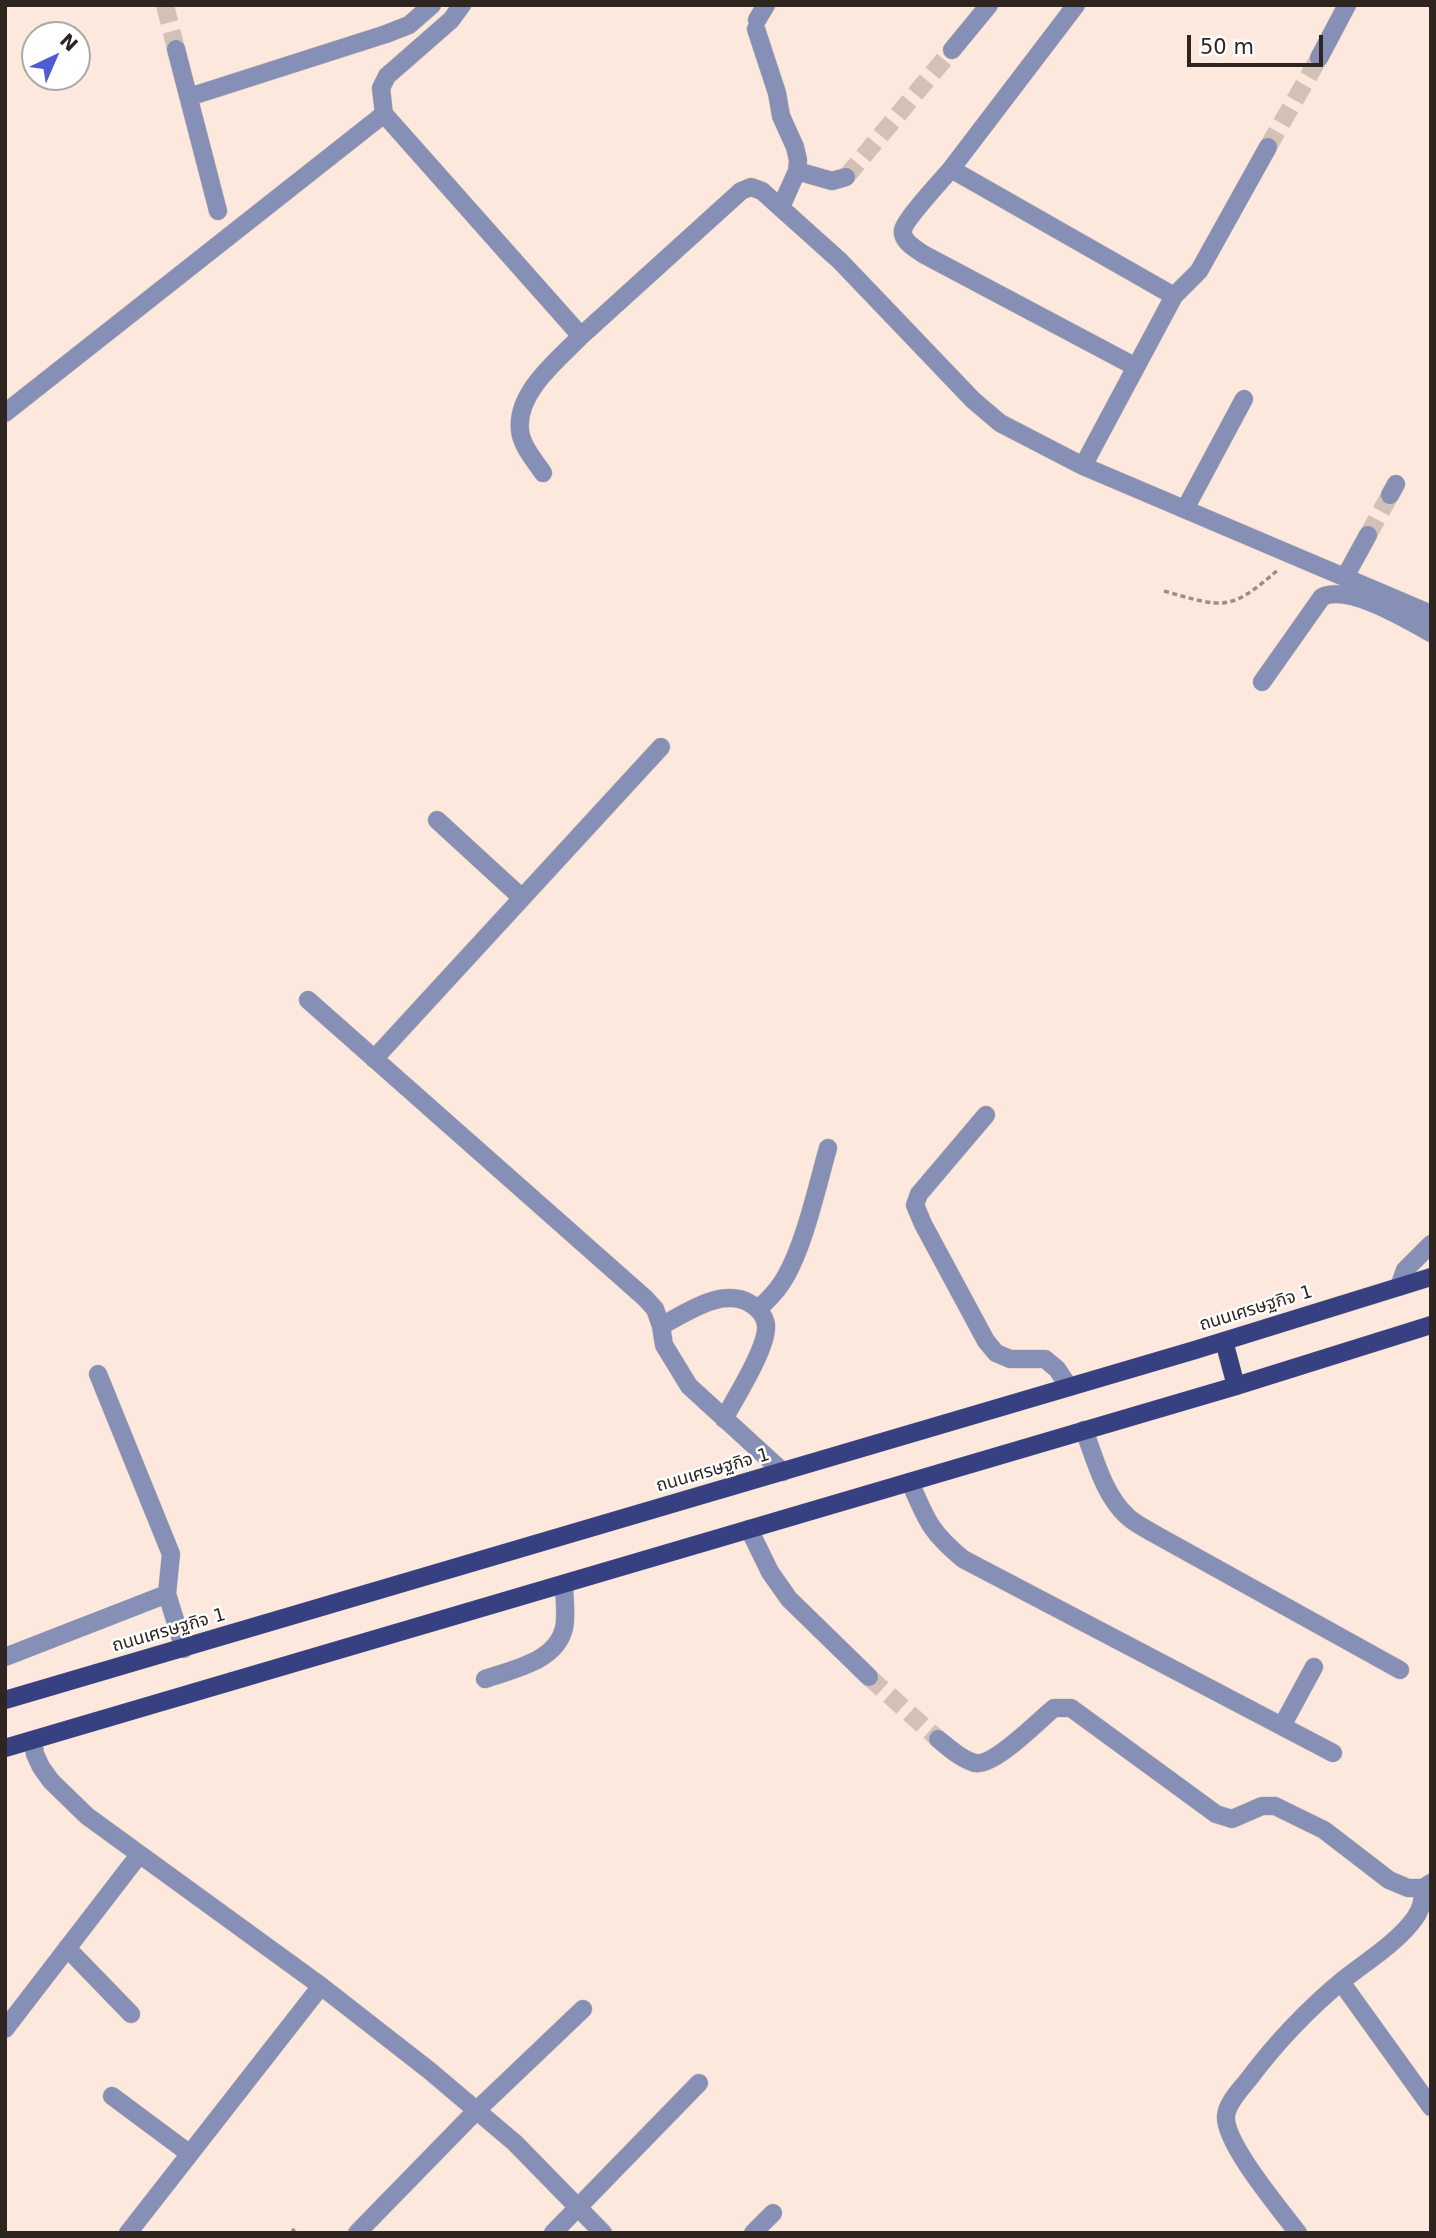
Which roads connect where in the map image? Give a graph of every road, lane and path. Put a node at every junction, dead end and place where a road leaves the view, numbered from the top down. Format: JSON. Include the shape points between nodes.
{"nodes":[{"id":1,"x":432,"y":5,"type":"edge"},
{"id":2,"x":461,"y":5,"type":"edge"},
{"id":3,"x":989,"y":5,"type":"edge"},
{"id":4,"x":1076,"y":5,"type":"edge"},
{"id":5,"x":1347,"y":5,"type":"edge"},
{"id":6,"x":759,"y":18,"type":"edge"},
{"id":7,"x":176,"y":48,"type":"tunnel mouth"},
{"id":8,"x":952,"y":50,"type":"tunnel mouth"},
{"id":9,"x":1319,"y":58,"type":"tunnel mouth"},
{"id":10,"x":189,"y":97,"type":"junction"},
{"id":11,"x":384,"y":114,"type":"junction"},
{"id":12,"x":1268,"y":147,"type":"tunnel mouth"},
{"id":13,"x":951,"y":169,"type":"junction"},
{"id":14,"x":797,"y":171,"type":"junction"},
{"id":15,"x":846,"y":177,"type":"dead end"},
{"id":16,"x":781,"y":207,"type":"junction"},
{"id":17,"x":218,"y":211,"type":"dead end"},
{"id":18,"x":1174,"y":296,"type":"junction"},
{"id":19,"x":581,"y":336,"type":"junction"},
{"id":20,"x":1135,"y":366,"type":"junction"},
{"id":21,"x":1244,"y":399,"type":"dead end"},
{"id":22,"x":5,"y":413,"type":"edge"},
{"id":23,"x":1083,"y":466,"type":"junction"},
{"id":24,"x":544,"y":473,"type":"dead end"},
{"id":25,"x":1185,"y":509,"type":"junction"},
{"id":26,"x":1368,"y":535,"type":"tunnel mouth"},
{"id":27,"x":1293,"y":556,"type":"junction"},
{"id":28,"x":1345,"y":577,"type":"junction"},
{"id":29,"x":1164,"y":591,"type":"dead end"},
{"id":30,"x":1431,"y":614,"type":"edge"},
{"id":31,"x":1431,"y":633,"type":"edge"},
{"id":32,"x":1262,"y":682,"type":"dead end"},
{"id":33,"x":661,"y":747,"type":"dead end"},
{"id":34,"x":437,"y":820,"type":"dead end"},
{"id":35,"x":522,"y":898,"type":"junction"},
{"id":36,"x":307,"y":1000,"type":"dead end"},
{"id":37,"x":374,"y":1059,"type":"junction"},
{"id":38,"x":986,"y":1115,"type":"dead end"},
{"id":39,"x":828,"y":1148,"type":"dead end"},
{"id":40,"x":1431,"y":1244,"type":"edge"},
{"id":41,"x":1431,"y":1277,"type":"edge"},
{"id":42,"x":1399,"y":1287,"type":"junction"},
{"id":43,"x":759,"y":1308,"type":"junction"},
{"id":44,"x":1431,"y":1325,"type":"edge"},
{"id":45,"x":662,"y":1326,"type":"junction"},
{"id":46,"x":1224,"y":1341,"type":"junction"},
{"id":47,"x":98,"y":1374,"type":"dead end"},
{"id":48,"x":1236,"y":1386,"type":"junction"},
{"id":49,"x":1069,"y":1387,"type":"junction"},
{"id":50,"x":724,"y":1419,"type":"junction"},
{"id":51,"x":1084,"y":1430,"type":"junction"},
{"id":52,"x":783,"y":1472,"type":"junction"},
{"id":53,"x":910,"y":1482,"type":"junction"},
{"id":54,"x":749,"y":1529,"type":"junction"},
{"id":55,"x":564,"y":1584,"type":"junction"},
{"id":56,"x":167,"y":1594,"type":"junction"},
{"id":57,"x":184,"y":1648,"type":"junction"},
{"id":58,"x":5,"y":1657,"type":"edge"},
{"id":59,"x":1314,"y":1667,"type":"dead end"},
{"id":60,"x":1400,"y":1670,"type":"dead end"},
{"id":61,"x":869,"y":1677,"type":"tunnel mouth"},
{"id":62,"x":485,"y":1679,"type":"dead end"},
{"id":63,"x":5,"y":1700,"type":"edge"},
{"id":64,"x":1282,"y":1726,"type":"junction"},
{"id":65,"x":938,"y":1739,"type":"tunnel mouth"},
{"id":66,"x":33,"y":1740,"type":"junction"},
{"id":67,"x":5,"y":1748,"type":"edge"},
{"id":68,"x":1333,"y":1753,"type":"dead end"},
{"id":69,"x":139,"y":1855,"type":"junction"},
{"id":70,"x":1427,"y":1886,"type":"edge"},
{"id":71,"x":67,"y":1948,"type":"junction"},
{"id":72,"x":1341,"y":1982,"type":"junction"},
{"id":73,"x":321,"y":1986,"type":"junction"},
{"id":74,"x":583,"y":2008,"type":"dead end"},
{"id":75,"x":131,"y":2014,"type":"dead end"},
{"id":76,"x":5,"y":2029,"type":"edge"},
{"id":77,"x":699,"y":2083,"type":"dead end"},
{"id":78,"x":112,"y":2096,"type":"dead end"},
{"id":79,"x":1431,"y":2107,"type":"edge"},
{"id":80,"x":477,"y":2110,"type":"junction"},
{"id":81,"x":190,"y":2154,"type":"junction"},
{"id":82,"x":578,"y":2207,"type":"junction"},
{"id":83,"x":773,"y":2213,"type":"dead end"},
{"id":84,"x":128,"y":2233,"type":"edge"},
{"id":85,"x":356,"y":2233,"type":"edge"},
{"id":86,"x":553,"y":2233,"type":"edge"},
{"id":87,"x":603,"y":2233,"type":"edge"},
{"id":88,"x":752,"y":2233,"type":"edge"},
{"id":89,"x":1298,"y":2233,"type":"edge"}],
"edges":[{"from":1,"to":10,"type":"street","via":[[409,25],[386,34]]},
{"from":2,"to":11,"type":"street","via":[[451,20],[387,76],[381,88]]},
{"from":3,"to":8,"type":"street"},
{"from":4,"to":13,"type":"street"},
{"from":5,"to":9,"type":"street"},
{"from":6,"to":14,"type":"street","via":[[781,116],[795,147]]},
{"from":7,"to":10,"type":"street"},
{"from":10,"to":17,"type":"street"},
{"from":11,"to":19,"type":"street"},
{"from":11,"to":22,"type":"street"},
{"from":12,"to":18,"type":"street","via":[[1199,271]]},
{"from":13,"to":18,"type":"street"},
{"from":13,"to":20,"type":"street","via":[[909,220],[903,230],[905,239],[923,254]]},
{"from":14,"to":15,"type":"street","via":[[832,181]]},
{"from":14,"to":16,"type":"street"},
{"from":16,"to":19,"type":"street","via":[[762,191],[751,187],[741,191]]},
{"from":16,"to":23,"type":"street","via":[[982,407],[1009,428]]},
{"from":18,"to":20,"type":"street"},
{"from":19,"to":24,"type":"street","via":[[536,385],[522,414],[520,430],[526,448]]},
{"from":20,"to":23,"type":"street"},
{"from":21,"to":25,"type":"street"},
{"from":23,"to":25,"type":"street"},
{"from":25,"to":27,"type":"street"},
{"from":26,"to":28,"type":"street"},
{"from":27,"to":28,"type":"street"},
{"from":27,"to":29,"type":"path","via":[[1254,590],[1230,603],[1208,603]]},
{"from":28,"to":30,"type":"street"},
{"from":31,"to":32,"type":"street","via":[[1384,609],[1330,593],[1322,597]]},
{"from":33,"to":35,"type":"street"},
{"from":34,"to":35,"type":"street"},
{"from":35,"to":37,"type":"street"},
{"from":36,"to":37,"type":"street"},
{"from":37,"to":45,"type":"street","via":[[645,1298]]},
{"from":38,"to":49,"type":"street","via":[[919,1194],[915,1205],[996,1353],[1010,1359],[1045,1359]]},
{"from":39,"to":43,"type":"street","via":[[787,1275]]},
{"from":40,"to":42,"type":"street","via":[[1405,1270]]},
{"from":41,"to":42,"type":"main road","name":"ถนนเศรษฐกิจ 1"},
{"from":42,"to":46,"type":"main road","name":"ถนนเศรษฐกิจ 1"},
{"from":43,"to":45,"type":"street","via":[[743,1298],[730,1298],[702,1304]]},
{"from":43,"to":50,"type":"street","via":[[766,1324],[764,1340]]},
{"from":44,"to":48,"type":"main road"},
{"from":45,"to":50,"type":"street","via":[[664,1345],[676,1368]]},
{"from":46,"to":48,"type":"main road"},
{"from":46,"to":49,"type":"main road","name":"ถนนเศรษฐกิจ 1"},
{"from":47,"to":56,"type":"street","via":[[171,1554]]},
{"from":48,"to":51,"type":"main road"},
{"from":49,"to":52,"type":"main road","name":"ถนนเศรษฐกิจ 1"},
{"from":50,"to":52,"type":"street"},
{"from":51,"to":53,"type":"main road"},
{"from":51,"to":60,"type":"street","via":[[1102,1478],[1127,1516]]},
{"from":52,"to":57,"type":"main road","name":"ถนนเศรษฐกิจ 1"},
{"from":53,"to":54,"type":"main road"},
{"from":53,"to":64,"type":"street","via":[[930,1528],[963,1559]]},
{"from":54,"to":55,"type":"main road"},
{"from":54,"to":61,"type":"street","via":[[789,1599]]},
{"from":55,"to":62,"type":"street","via":[[564,1628],[556,1645],[541,1658]]},
{"from":55,"to":66,"type":"main road"},
{"from":56,"to":57,"type":"street"},
{"from":56,"to":58,"type":"street"},
{"from":57,"to":63,"type":"main road","name":"ถนนเศรษฐกิจ 1"},
{"from":59,"to":64,"type":"street"},
{"from":64,"to":68,"type":"street"},
{"from":65,"to":70,"type":"street","via":[[978,1764],[992,1760],[1054,1708],[1071,1708],[1216,1814],[1232,1819],[1262,1806],[1275,1806],[1324,1830],[1389,1880],[1408,1888]]},
{"from":66,"to":67,"type":"main road"},
{"from":66,"to":69,"type":"street","via":[[51,1781],[87,1816]]},
{"from":69,"to":71,"type":"street"},
{"from":69,"to":73,"type":"street"},
{"from":70,"to":72,"type":"street","via":[[1420,1909],[1405,1931]]},
{"from":71,"to":75,"type":"street"},
{"from":71,"to":76,"type":"street"},
{"from":72,"to":79,"type":"street"},
{"from":72,"to":89,"type":"street","via":[[1255,2070],[1231,2102],[1226,2117],[1232,2140]]},
{"from":73,"to":80,"type":"street"},
{"from":73,"to":81,"type":"street"},
{"from":74,"to":80,"type":"street"},
{"from":77,"to":82,"type":"street"},
{"from":78,"to":81,"type":"street"},
{"from":80,"to":82,"type":"street"},
{"from":80,"to":85,"type":"street"},
{"from":81,"to":84,"type":"street"},
{"from":82,"to":86,"type":"street"},
{"from":82,"to":87,"type":"street"},
{"from":83,"to":88,"type":"street"}]}
